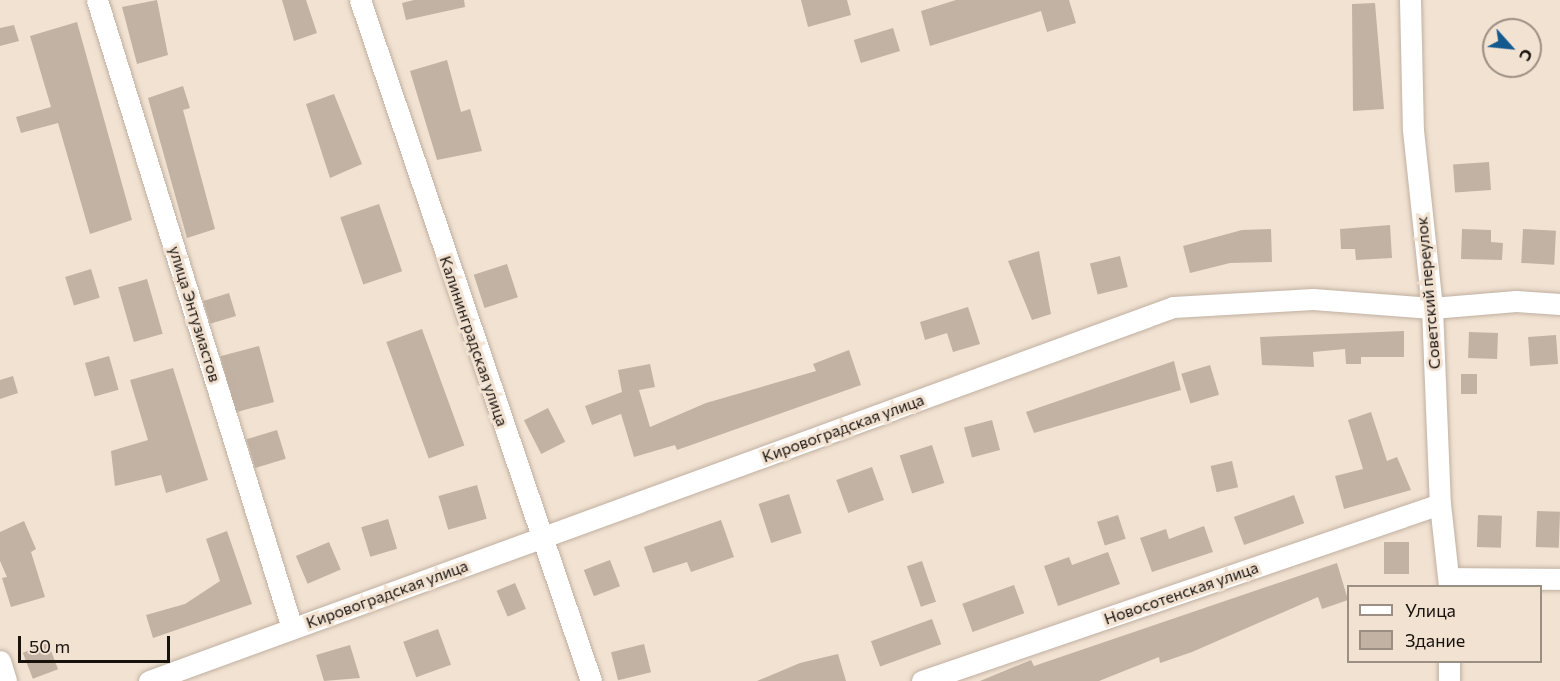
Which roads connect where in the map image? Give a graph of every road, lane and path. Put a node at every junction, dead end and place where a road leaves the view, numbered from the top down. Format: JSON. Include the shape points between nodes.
{"nodes":[{"id":1,"x":97,"y":0,"type":"edge"},
{"id":2,"x":360,"y":0,"type":"edge"},
{"id":3,"x":1410,"y":0,"type":"edge"},
{"id":4,"x":1560,"y":304,"type":"edge"},
{"id":5,"x":1432,"y":308,"type":"junction"},
{"id":6,"x":1440,"y":504,"type":"junction"},
{"id":7,"x":541,"y":539,"type":"junction"},
{"id":8,"x":1560,"y":579,"type":"edge"},
{"id":9,"x":1449,"y":582,"type":"edge"},
{"id":10,"x":292,"y":628,"type":"junction"},
{"id":11,"x":0,"y":662,"type":"edge"},
{"id":12,"x":1449,"y":663,"type":"edge"},
{"id":13,"x":6,"y":681,"type":"edge"},
{"id":14,"x":148,"y":681,"type":"edge"},
{"id":15,"x":591,"y":681,"type":"edge"},
{"id":16,"x":922,"y":681,"type":"edge"},
{"id":17,"x":1449,"y":681,"type":"edge"}],
"edges":[{"from":1,"to":10,"type":"street","name":"улица Энтузиастов"},
{"from":2,"to":7,"type":"street","name":"Калининградская улица"},
{"from":3,"to":5,"type":"street","name":"Советский переулок","via":[[1413,130]]},
{"from":4,"to":5,"type":"street","name":"Кировоградская улица","via":[[1516,301]]},
{"from":5,"to":6,"type":"street","name":"Советский переулок"},
{"from":5,"to":7,"type":"street","name":"Кировоградская улица","via":[[1313,299],[1173,307]]},
{"from":6,"to":9,"type":"street","name":"Советский переулок"},
{"from":6,"to":16,"type":"street","name":"Новосотенская улица"},
{"from":7,"to":10,"type":"street","name":"Кировоградская улица"},
{"from":7,"to":15,"type":"street","name":"Калининградская улица"},
{"from":8,"to":9,"type":"street"},
{"from":10,"to":14,"type":"street","name":"Кировоградская улица"},
{"from":11,"to":13,"type":"street"},
{"from":12,"to":17,"type":"street"}]}
